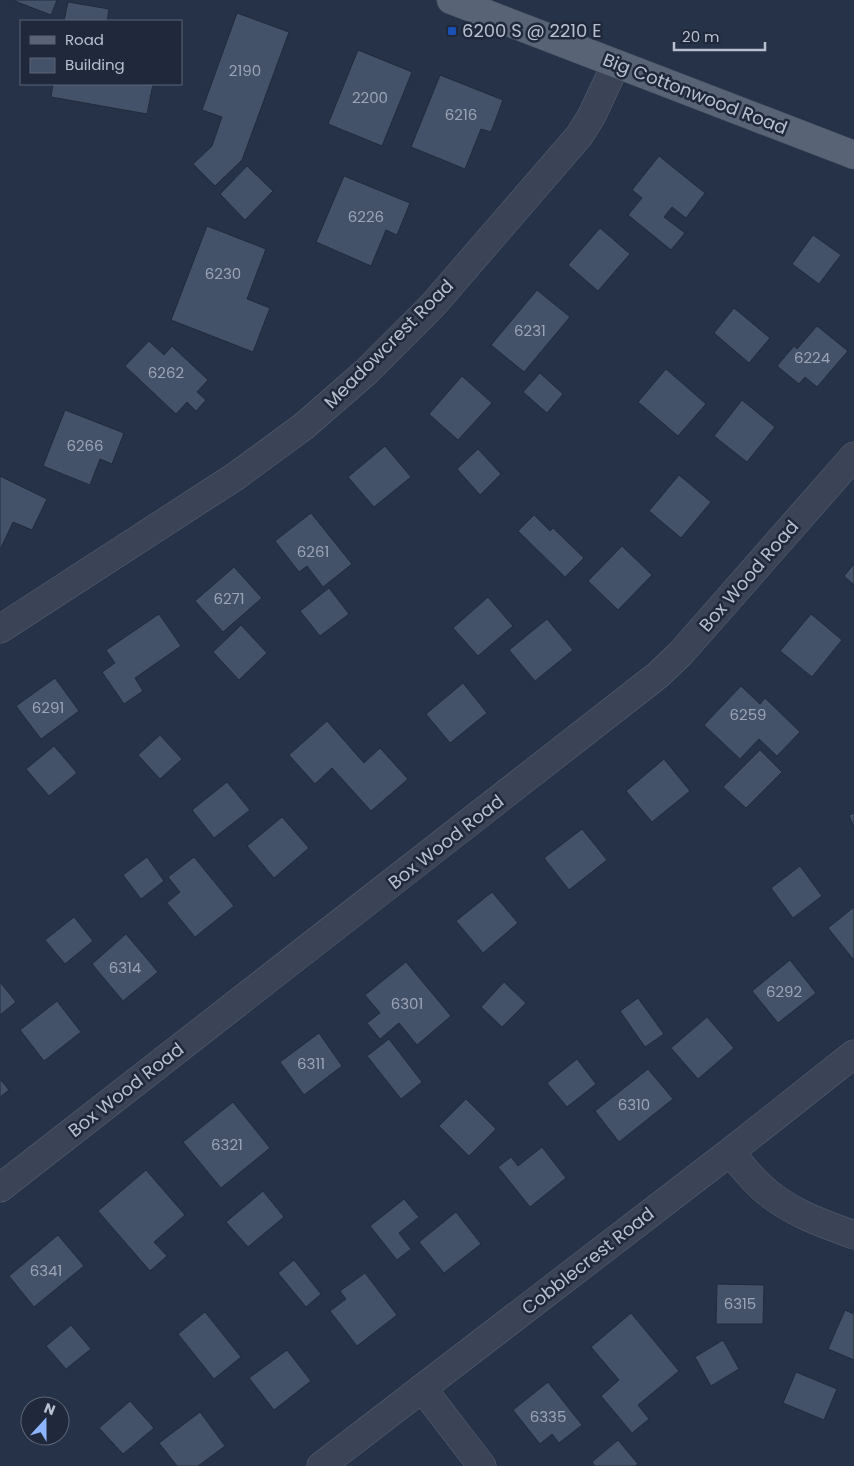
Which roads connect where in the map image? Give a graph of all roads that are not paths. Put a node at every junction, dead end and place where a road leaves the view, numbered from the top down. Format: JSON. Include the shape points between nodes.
{"nodes":[{"id":1,"x":451,"y":0,"type":"edge"},
{"id":2,"x":616,"y":64,"type":"junction"},
{"id":3,"x":854,"y":155,"type":"edge"},
{"id":4,"x":854,"y":456,"type":"edge"},
{"id":5,"x":0,"y":629,"type":"edge"},
{"id":6,"x":854,"y":1054,"type":"edge"},
{"id":7,"x":730,"y":1152,"type":"junction"},
{"id":8,"x":0,"y":1188,"type":"edge"},
{"id":9,"x":854,"y":1235,"type":"edge"},
{"id":10,"x":422,"y":1388,"type":"junction"},
{"id":11,"x":321,"y":1466,"type":"edge"},
{"id":12,"x":482,"y":1466,"type":"edge"}],
"edges":[{"from":1,"to":2,"type":"main road","name":"Big Cottonwood Road"},
{"from":2,"to":3,"type":"main road","name":"Big Cottonwood Road"},
{"from":2,"to":5,"type":"street","name":"Meadowcrest Road","via":[[579,136],[433,305],[366,372],[304,426],[236,476]]},
{"from":4,"to":8,"type":"street","name":"Box Wood Road","via":[[658,675]]},
{"from":6,"to":7,"type":"street","name":"Cobblecrest Road"},
{"from":7,"to":9,"type":"street","via":[[755,1181],[782,1203]]},
{"from":7,"to":10,"type":"street","name":"Cobblecrest Road"},
{"from":10,"to":11,"type":"street","name":"Cobblecrest Road"},
{"from":10,"to":12,"type":"street"}]}
